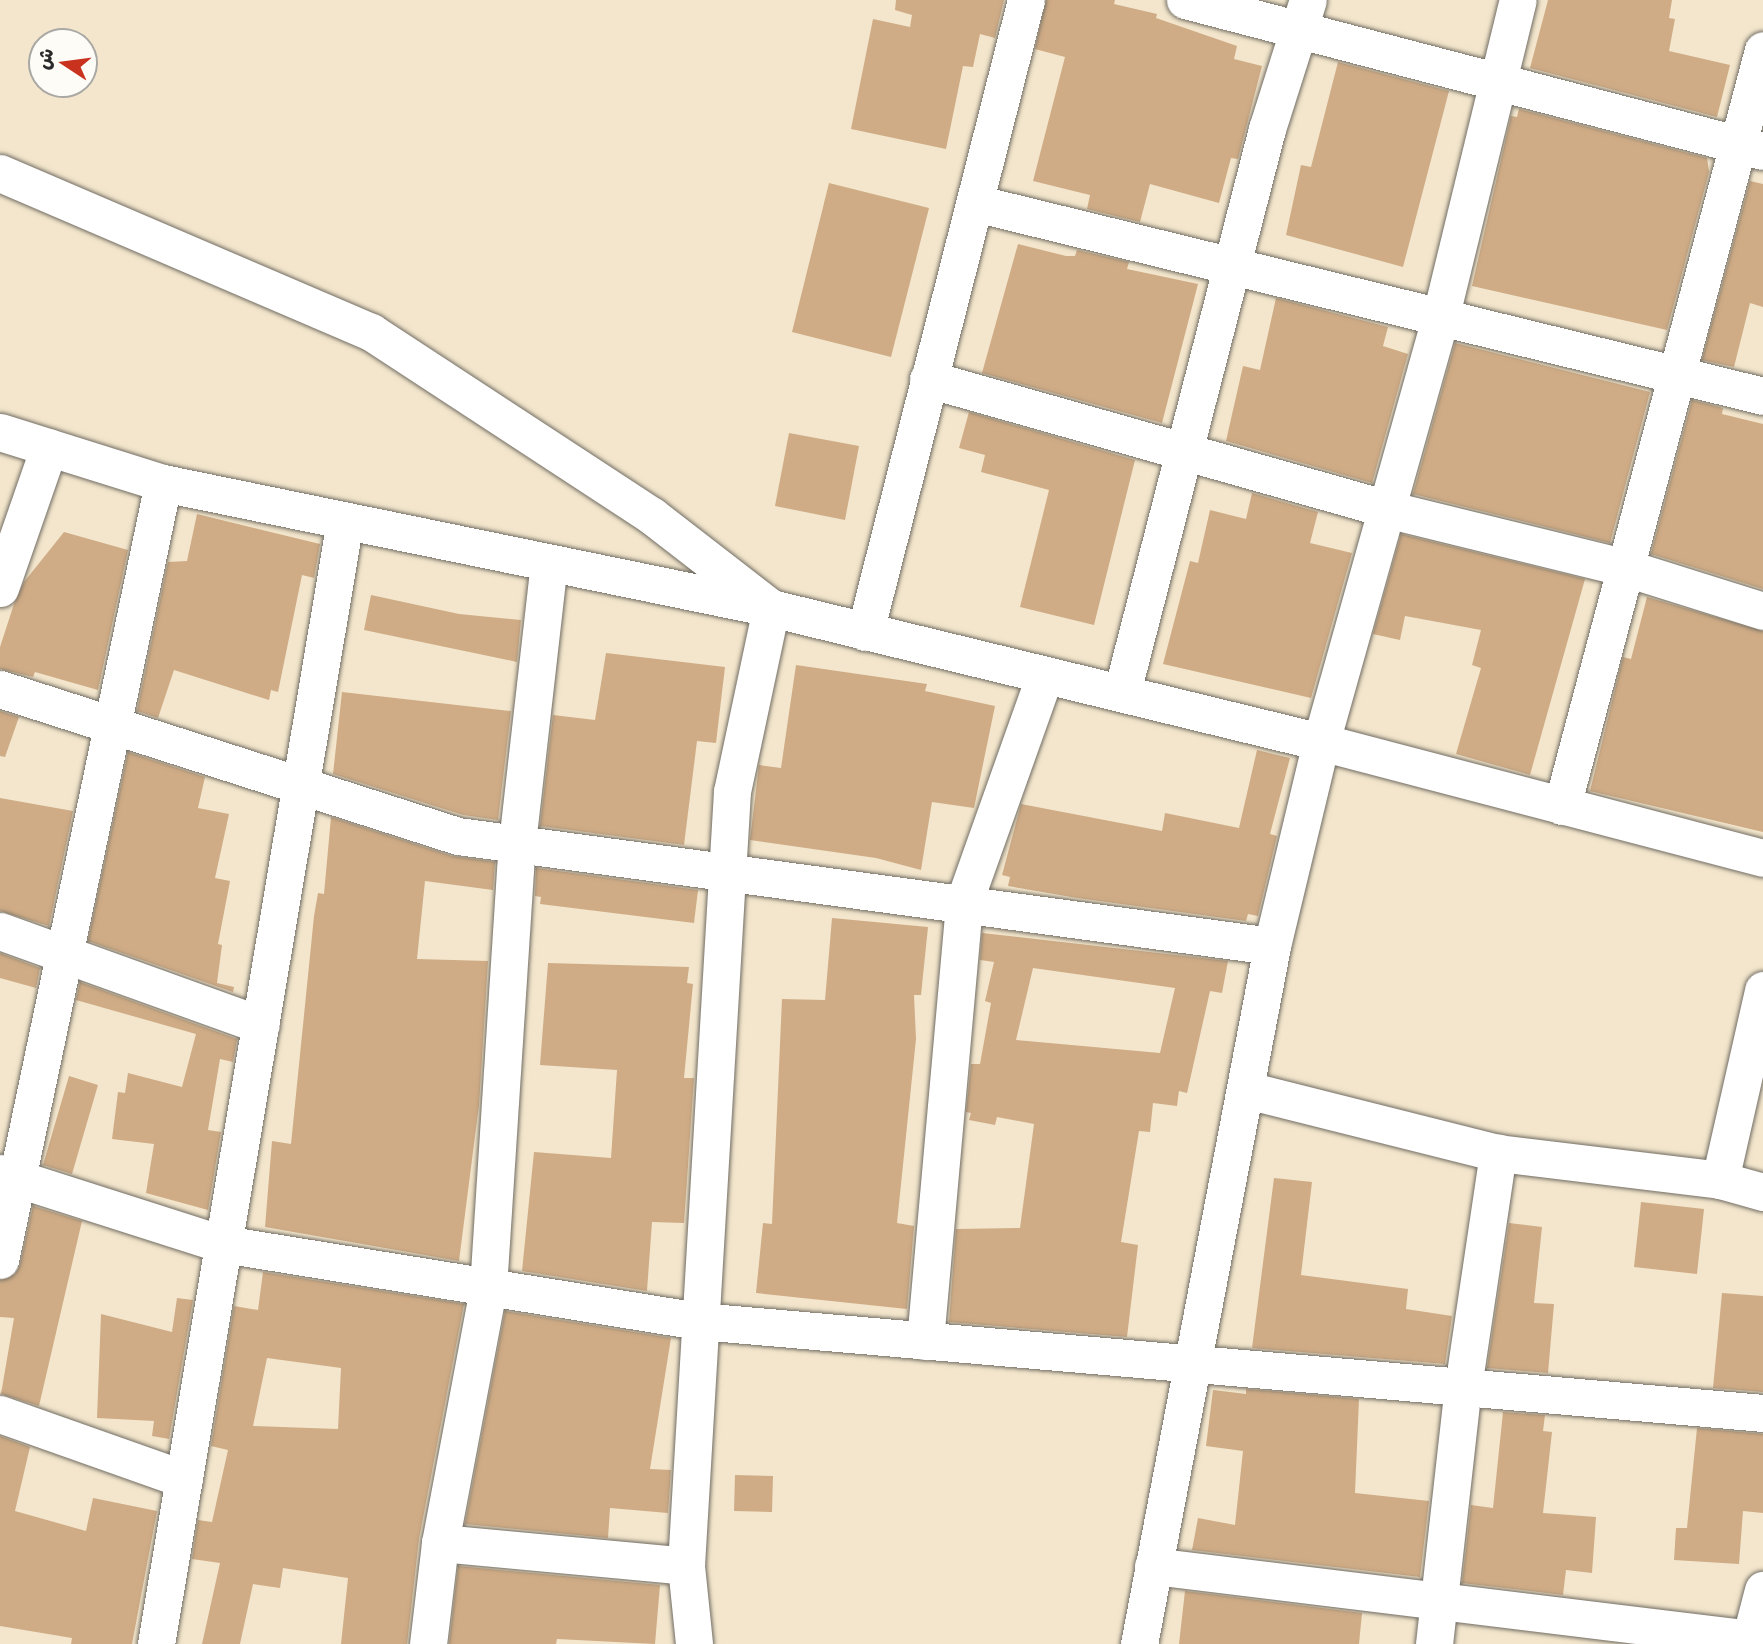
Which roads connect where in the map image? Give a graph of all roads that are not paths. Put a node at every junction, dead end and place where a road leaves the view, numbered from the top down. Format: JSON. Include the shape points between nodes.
{"nodes":[{"id":1,"x":1026,"y":0,"type":"edge"},
{"id":2,"x":1185,"y":0,"type":"edge"},
{"id":3,"x":1518,"y":0,"type":"edge"},
{"id":4,"x":1303,"y":15,"type":"edge"},
{"id":5,"x":1763,"y":50,"type":"edge"},
{"id":6,"x":1496,"y":81,"type":"junction"},
{"id":7,"x":1750,"y":148,"type":"edge"},
{"id":8,"x":0,"y":173,"type":"edge"},
{"id":9,"x":975,"y":203,"type":"junction"},
{"id":10,"x":1232,"y":266,"type":"junction"},
{"id":11,"x":1440,"y":319,"type":"junction"},
{"id":12,"x":1677,"y":375,"type":"junction"},
{"id":13,"x":928,"y":379,"type":"junction"},
{"id":14,"x":1763,"y":396,"type":"edge"},
{"id":15,"x":0,"y":432,"type":"edge"},
{"id":16,"x":49,"y":447,"type":"junction"},
{"id":17,"x":1184,"y":450,"type":"junction"},
{"id":18,"x":163,"y":482,"type":"junction"},
{"id":19,"x":1386,"y":509,"type":"junction"},
{"id":20,"x":345,"y":521,"type":"junction"},
{"id":21,"x":549,"y":564,"type":"junction"},
{"id":22,"x":1626,"y":568,"type":"junction"},
{"id":23,"x":0,"y":588,"type":"edge"},
{"id":24,"x":771,"y":608,"type":"junction"},
{"id":25,"x":1763,"y":611,"type":"edge"},
{"id":26,"x":865,"y":632,"type":"junction"},
{"id":27,"x":1044,"y":677,"type":"junction"},
{"id":28,"x":0,"y":689,"type":"edge"},
{"id":29,"x":1122,"y":692,"type":"junction"},
{"id":30,"x":112,"y":725,"type":"junction"},
{"id":31,"x":1321,"y":742,"type":"junction"},
{"id":32,"x":300,"y":785,"type":"junction"},
{"id":33,"x":1562,"y":806,"type":"junction"},
{"id":34,"x":517,"y":843,"type":"junction"},
{"id":35,"x":1763,"y":858,"type":"edge"},
{"id":36,"x":726,"y":871,"type":"junction"},
{"id":37,"x":964,"y":902,"type":"junction"},
{"id":38,"x":0,"y":931,"type":"edge"},
{"id":39,"x":1272,"y":946,"type":"junction"},
{"id":40,"x":64,"y":954,"type":"junction"},
{"id":41,"x":1763,"y":989,"type":"edge"},
{"id":42,"x":261,"y":1025,"type":"junction"},
{"id":43,"x":1247,"y":1090,"type":"junction"},
{"id":44,"x":1497,"y":1153,"type":"junction"},
{"id":45,"x":9,"y":1176,"type":"edge"},
{"id":46,"x":1720,"y":1180,"type":"junction"},
{"id":47,"x":1763,"y":1192,"type":"edge"},
{"id":48,"x":223,"y":1244,"type":"junction"},
{"id":49,"x":0,"y":1260,"type":"edge"},
{"id":50,"x":488,"y":1288,"type":"junction"},
{"id":51,"x":699,"y":1321,"type":"junction"},
{"id":52,"x":925,"y":1341,"type":"junction"},
{"id":53,"x":1194,"y":1364,"type":"junction"},
{"id":54,"x":1463,"y":1387,"type":"junction"},
{"id":55,"x":1763,"y":1413,"type":"edge"},
{"id":56,"x":0,"y":1414,"type":"edge"},
{"id":57,"x":184,"y":1479,"type":"junction"},
{"id":58,"x":440,"y":1543,"type":"junction"},
{"id":59,"x":686,"y":1566,"type":"junction"},
{"id":60,"x":1153,"y":1566,"type":"junction"},
{"id":61,"x":1763,"y":1590,"type":"edge"},
{"id":62,"x":1439,"y":1602,"type":"junction"},
{"id":63,"x":1750,"y":1641,"type":"edge"},
{"id":64,"x":156,"y":1644,"type":"edge"},
{"id":65,"x":428,"y":1644,"type":"edge"},
{"id":66,"x":694,"y":1644,"type":"edge"},
{"id":67,"x":1139,"y":1644,"type":"edge"},
{"id":68,"x":1434,"y":1644,"type":"edge"}],
"edges":[{"from":1,"to":9,"type":"street"},
{"from":2,"to":4,"type":"street"},
{"from":3,"to":6,"type":"street"},
{"from":4,"to":6,"type":"street"},
{"from":4,"to":10,"type":"street"},
{"from":5,"to":7,"type":"street"},
{"from":6,"to":7,"type":"street"},
{"from":6,"to":11,"type":"street"},
{"from":7,"to":12,"type":"street"},
{"from":8,"to":24,"type":"street","via":[[371,332],[652,516]]},
{"from":9,"to":10,"type":"street"},
{"from":9,"to":13,"type":"street"},
{"from":10,"to":11,"type":"street"},
{"from":10,"to":17,"type":"street"},
{"from":11,"to":12,"type":"street"},
{"from":11,"to":19,"type":"street"},
{"from":12,"to":14,"type":"street"},
{"from":12,"to":22,"type":"street"},
{"from":13,"to":17,"type":"street"},
{"from":13,"to":26,"type":"street"},
{"from":15,"to":16,"type":"street"},
{"from":16,"to":18,"type":"street"},
{"from":16,"to":23,"type":"street"},
{"from":17,"to":19,"type":"street"},
{"from":17,"to":29,"type":"street"},
{"from":18,"to":20,"type":"street"},
{"from":18,"to":30,"type":"street"},
{"from":19,"to":22,"type":"street"},
{"from":19,"to":31,"type":"street"},
{"from":20,"to":21,"type":"street"},
{"from":20,"to":32,"type":"street"},
{"from":21,"to":24,"type":"street"},
{"from":21,"to":34,"type":"street"},
{"from":22,"to":25,"type":"street"},
{"from":22,"to":33,"type":"street"},
{"from":24,"to":26,"type":"street"},
{"from":24,"to":36,"type":"street","via":[[732,790]]},
{"from":26,"to":27,"type":"street"},
{"from":27,"to":29,"type":"street"},
{"from":27,"to":37,"type":"street"},
{"from":28,"to":30,"type":"street"},
{"from":29,"to":31,"type":"street"},
{"from":30,"to":32,"type":"street"},
{"from":30,"to":40,"type":"street"},
{"from":31,"to":33,"type":"street"},
{"from":31,"to":39,"type":"street"},
{"from":32,"to":34,"type":"street","via":[[458,836]]},
{"from":32,"to":42,"type":"street"},
{"from":33,"to":35,"type":"street"},
{"from":34,"to":36,"type":"street"},
{"from":34,"to":50,"type":"street"},
{"from":36,"to":37,"type":"street"},
{"from":36,"to":51,"type":"street"},
{"from":37,"to":39,"type":"street"},
{"from":37,"to":52,"type":"street"},
{"from":38,"to":40,"type":"street"},
{"from":39,"to":43,"type":"street"},
{"from":40,"to":42,"type":"street"},
{"from":40,"to":45,"type":"street"},
{"from":41,"to":46,"type":"street"},
{"from":42,"to":48,"type":"street"},
{"from":43,"to":44,"type":"street"},
{"from":43,"to":53,"type":"street"},
{"from":44,"to":46,"type":"street"},
{"from":44,"to":54,"type":"street"},
{"from":45,"to":48,"type":"street"},
{"from":45,"to":49,"type":"street"},
{"from":46,"to":47,"type":"street"},
{"from":48,"to":50,"type":"street"},
{"from":48,"to":57,"type":"street"},
{"from":50,"to":51,"type":"street"},
{"from":50,"to":58,"type":"street"},
{"from":51,"to":52,"type":"street"},
{"from":51,"to":59,"type":"street"},
{"from":52,"to":53,"type":"street"},
{"from":53,"to":54,"type":"street"},
{"from":53,"to":60,"type":"street"},
{"from":54,"to":55,"type":"street"},
{"from":54,"to":62,"type":"street"},
{"from":56,"to":57,"type":"street"},
{"from":57,"to":64,"type":"street"},
{"from":58,"to":59,"type":"street"},
{"from":58,"to":65,"type":"street"},
{"from":59,"to":66,"type":"street"},
{"from":60,"to":62,"type":"street"},
{"from":60,"to":67,"type":"street"},
{"from":61,"to":63,"type":"street"},
{"from":62,"to":63,"type":"street"},
{"from":62,"to":68,"type":"street"}]}
